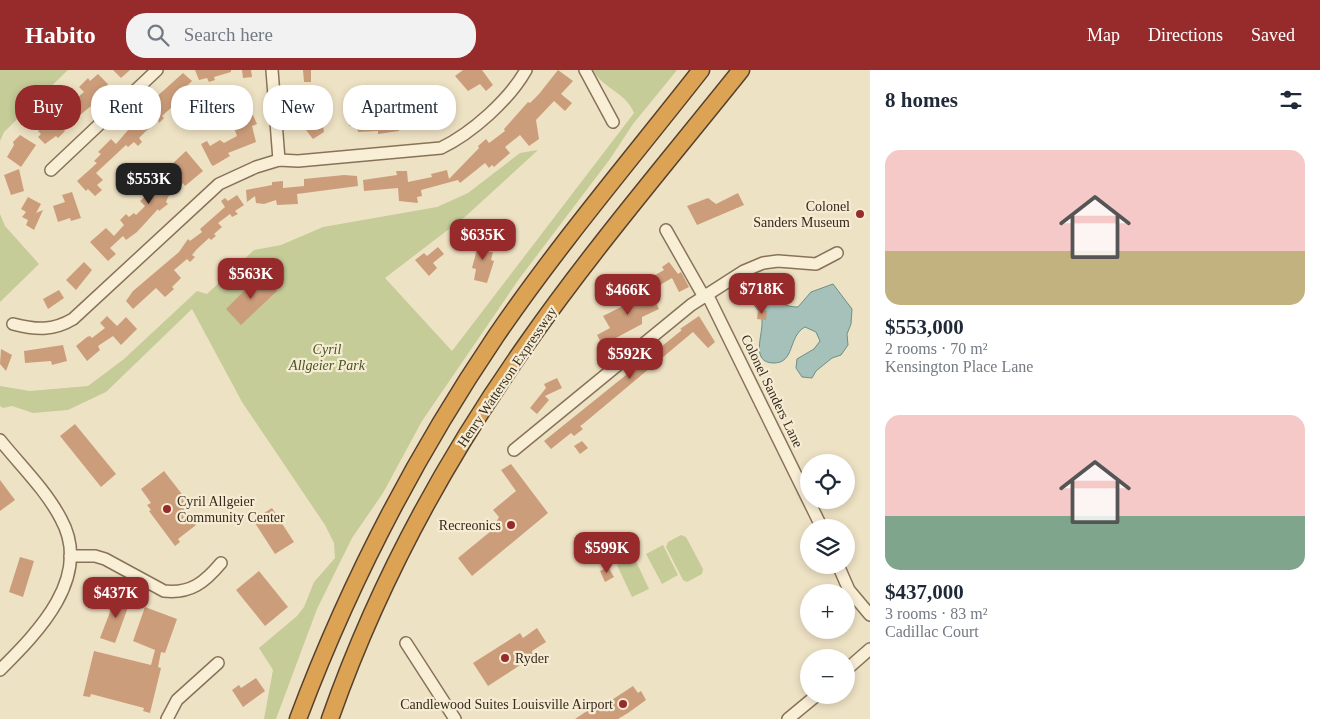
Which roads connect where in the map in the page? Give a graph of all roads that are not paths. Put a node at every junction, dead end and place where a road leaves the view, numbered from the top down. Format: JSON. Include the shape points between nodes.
{"nodes":[{"id":1,"x":157,"y":70,"type":"edge"},
{"id":2,"x":272,"y":70,"type":"edge"},
{"id":3,"x":526,"y":70,"type":"edge"},
{"id":4,"x":585,"y":70,"type":"edge"},
{"id":5,"x":701,"y":70,"type":"edge"},
{"id":6,"x":741,"y":70,"type":"edge"},
{"id":7,"x":613,"y":122,"type":"dead end"},
{"id":8,"x":279,"y":160,"type":"junction"},
{"id":9,"x":51,"y":170,"type":"dead end"},
{"id":10,"x":666,"y":230,"type":"dead end"},
{"id":11,"x":837,"y":253,"type":"dead end"},
{"id":12,"x":706,"y":295,"type":"junction"},
{"id":13,"x":13,"y":324,"type":"dead end"},
{"id":14,"x":0,"y":440,"type":"edge"},
{"id":15,"x":514,"y":450,"type":"dead end"},
{"id":16,"x":818,"y":519,"type":"edge"},
{"id":17,"x":70,"y":556,"type":"junction"},
{"id":18,"x":222,"y":563,"type":"dead end"},
{"id":19,"x":842,"y":574,"type":"edge"},
{"id":20,"x":870,"y":615,"type":"edge"},
{"id":21,"x":406,"y":643,"type":"dead end"},
{"id":22,"x":870,"y":649,"type":"edge"},
{"id":23,"x":855,"y":662,"type":"edge"},
{"id":24,"x":218,"y":663,"type":"dead end"},
{"id":25,"x":0,"y":670,"type":"edge"},
{"id":26,"x":806,"y":704,"type":"edge"},
{"id":27,"x":167,"y":719,"type":"edge"},
{"id":28,"x":298,"y":719,"type":"edge"},
{"id":29,"x":330,"y":719,"type":"edge"},
{"id":30,"x":455,"y":719,"type":"edge"},
{"id":31,"x":788,"y":719,"type":"edge"}],
"edges":[{"from":1,"to":9,"type":"street"},
{"from":2,"to":8,"type":"street"},
{"from":3,"to":8,"type":"street","via":[[498,106],[441,148]]},
{"from":4,"to":7,"type":"street"},
{"from":5,"to":28,"type":"highway","name":"Henry Watterson Expressway","via":[[529,290],[440,423],[360,569],[318,664]]},
{"from":6,"to":29,"type":"highway","name":"Henry Watterson Expressway","via":[[556,302],[478,417],[444,473],[388,580],[344,678]]},
{"from":8,"to":13,"type":"street","via":[[242,171],[219,184],[73,319],[52,329]]},
{"from":10,"to":12,"type":"street","name":"Colonel Sanders Lane"},
{"from":11,"to":12,"type":"street","via":[[816,264],[784,260],[763,264],[744,271]]},
{"from":12,"to":15,"type":"street"},
{"from":12,"to":16,"type":"street","name":"Colonel Sanders Lane"},
{"from":14,"to":17,"type":"street","via":[[55,507],[66,530]]},
{"from":17,"to":18,"type":"street","via":[[105,559],[164,591],[173,592],[203,583]]},
{"from":17,"to":25,"type":"street","via":[[66,584],[56,605],[27,643]]},
{"from":19,"to":20,"type":"street","via":[[849,590]]},
{"from":21,"to":30,"type":"street"},
{"from":22,"to":23,"type":"street"},
{"from":24,"to":27,"type":"street","via":[[177,700]]},
{"from":26,"to":31,"type":"street"}]}
